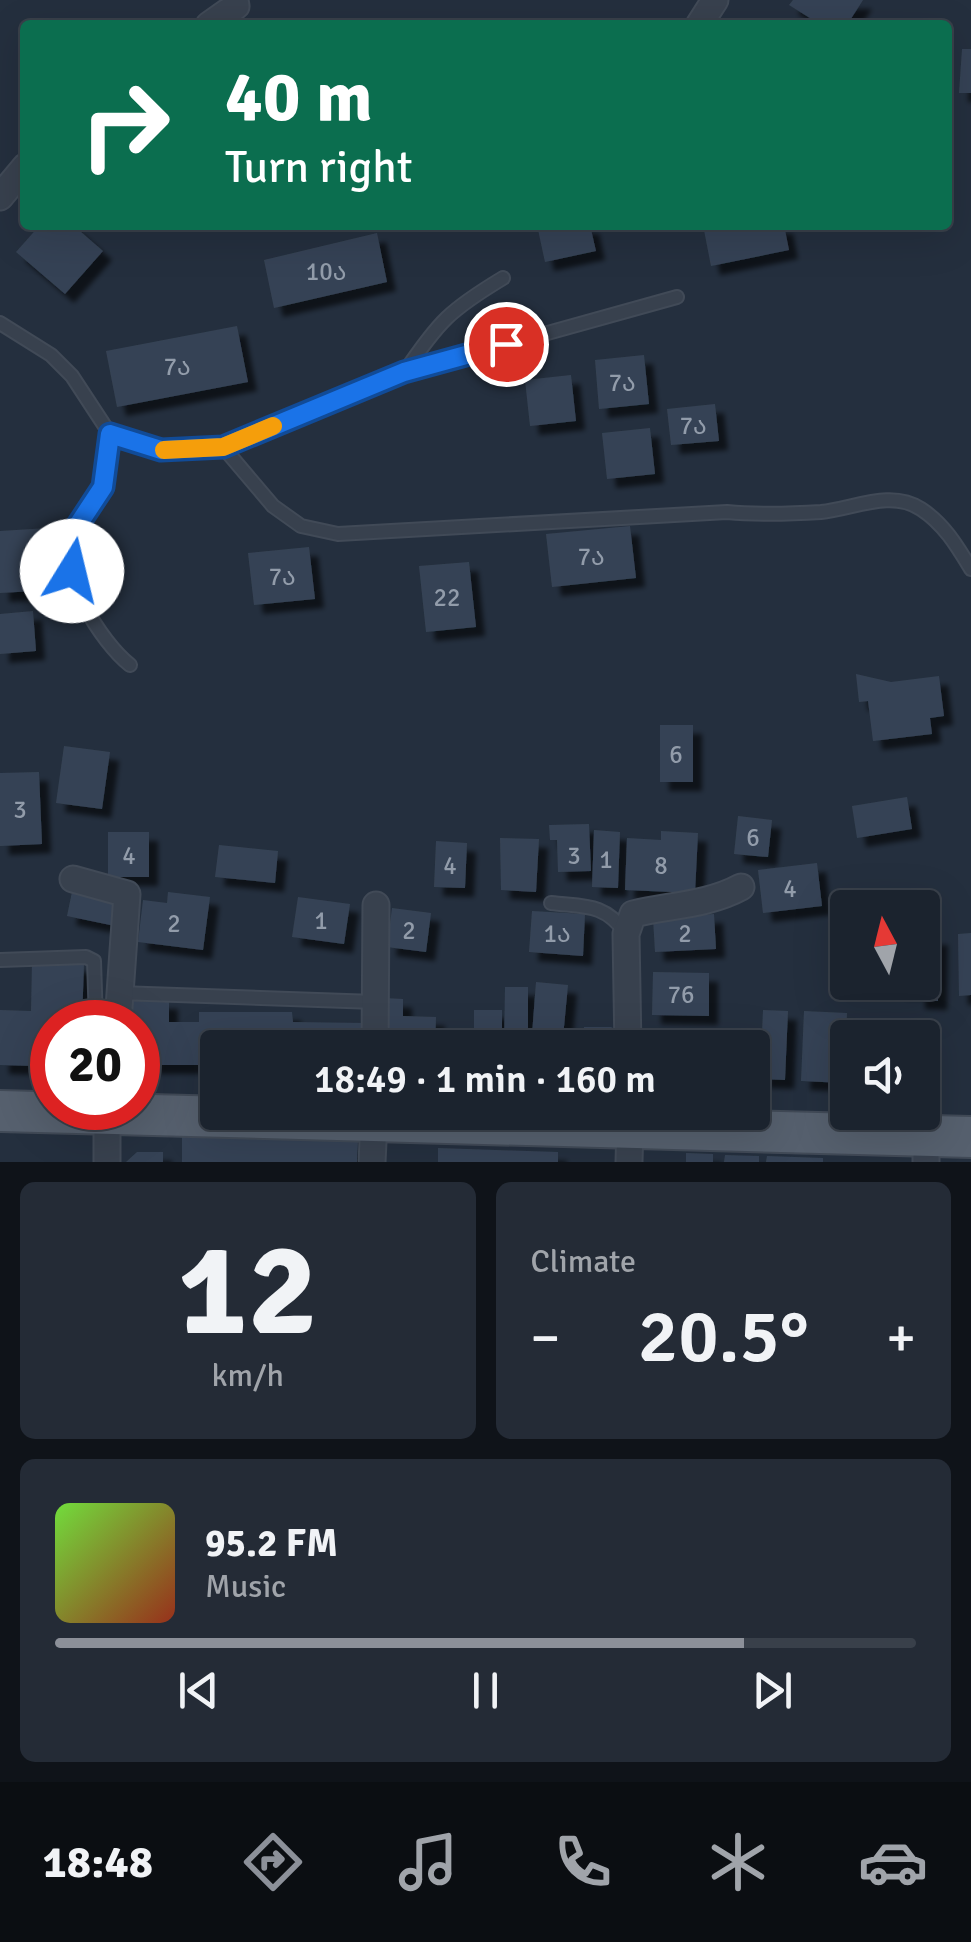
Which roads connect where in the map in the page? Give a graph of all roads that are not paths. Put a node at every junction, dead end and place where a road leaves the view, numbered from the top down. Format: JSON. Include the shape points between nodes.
{"nodes":[{"id":1,"x":235,"y":3,"type":"edge"},
{"id":2,"x":215,"y":20,"type":"edge"},
{"id":3,"x":20,"y":173,"type":"edge"},
{"id":4,"x":0,"y":196,"type":"edge"},
{"id":5,"x":504,"y":278,"type":"dead end"},
{"id":6,"x":677,"y":297,"type":"dead end"},
{"id":7,"x":0,"y":323,"type":"edge"},
{"id":8,"x":404,"y":372,"type":"junction"},
{"id":9,"x":110,"y":434,"type":"junction"},
{"id":10,"x":223,"y":447,"type":"junction"},
{"id":11,"x":971,"y":569,"type":"edge"},
{"id":12,"x":130,"y":665,"type":"dead end"},
{"id":13,"x":73,"y":878,"type":"dead end"},
{"id":14,"x":741,"y":887,"type":"dead end"},
{"id":15,"x":551,"y":903,"type":"dead end"},
{"id":16,"x":376,"y":906,"type":"dead end"},
{"id":17,"x":626,"y":934,"type":"junction"},
{"id":18,"x":0,"y":960,"type":"edge"},
{"id":19,"x":119,"y":992,"type":"junction"},
{"id":20,"x":95,"y":1000,"type":"edge"},
{"id":21,"x":119,"y":1000,"type":"edge"},
{"id":22,"x":375,"y":1002,"type":"junction"},
{"id":23,"x":375,"y":1030,"type":"edge"},
{"id":24,"x":628,"y":1030,"type":"edge"},
{"id":25,"x":0,"y":1092,"type":"edge"},
{"id":26,"x":30,"y":1093,"type":"edge"},
{"id":27,"x":200,"y":1098,"type":"edge"},
{"id":28,"x":160,"y":1101,"type":"edge"},
{"id":29,"x":160,"y":1107,"type":"edge"},
{"id":30,"x":30,"y":1109,"type":"edge"},
{"id":31,"x":0,"y":1110,"type":"edge"},
{"id":32,"x":200,"y":1110,"type":"edge"},
{"id":33,"x":971,"y":1122,"type":"edge"},
{"id":34,"x":115,"y":1130,"type":"edge"},
{"id":35,"x":374,"y":1130,"type":"edge"},
{"id":36,"x":553,"y":1130,"type":"edge"},
{"id":37,"x":642,"y":1134,"type":"edge"},
{"id":38,"x":971,"y":1137,"type":"edge"},
{"id":39,"x":926,"y":1150,"type":"edge"},
{"id":40,"x":107,"y":1162,"type":"edge"},
{"id":41,"x":372,"y":1162,"type":"edge"}],
"edges":[{"from":1,"to":2,"type":"street"},
{"from":3,"to":4,"type":"street"},
{"from":5,"to":8,"type":"lane","via":[[455,307]]},
{"from":6,"to":8,"type":"lane"},
{"from":7,"to":9,"type":"lane","via":[[52,354]]},
{"from":8,"to":10,"type":"lane"},
{"from":9,"to":10,"type":"lane","via":[[161,450]]},
{"from":9,"to":12,"type":"lane","via":[[103,487],[70,537],[72,571],[87,614]]},
{"from":10,"to":11,"type":"lane","via":[[273,506],[301,526],[338,534],[827,511],[883,499],[918,506],[946,530]]},
{"from":13,"to":19,"type":"street","via":[[127,894]]},
{"from":14,"to":17,"type":"street","via":[[718,900],[633,914]]},
{"from":15,"to":17,"type":"lane","via":[[598,908],[612,914]]},
{"from":16,"to":22,"type":"street"},
{"from":17,"to":24,"type":"street"},
{"from":18,"to":20,"type":"lane","via":[[86,957],[94,961]]},
{"from":19,"to":21,"type":"street"},
{"from":19,"to":22,"type":"lane"},
{"from":22,"to":23,"type":"street"},
{"from":25,"to":26,"type":"main road"},
{"from":27,"to":28,"type":"main road"},
{"from":29,"to":32,"type":"main road"},
{"from":30,"to":31,"type":"main road"},
{"from":33,"to":37,"type":"main road"},
{"from":34,"to":40,"type":"street"},
{"from":35,"to":41,"type":"street"},
{"from":36,"to":37,"type":"main road"},
{"from":37,"to":39,"type":"main road"},
{"from":38,"to":39,"type":"main road"}]}
